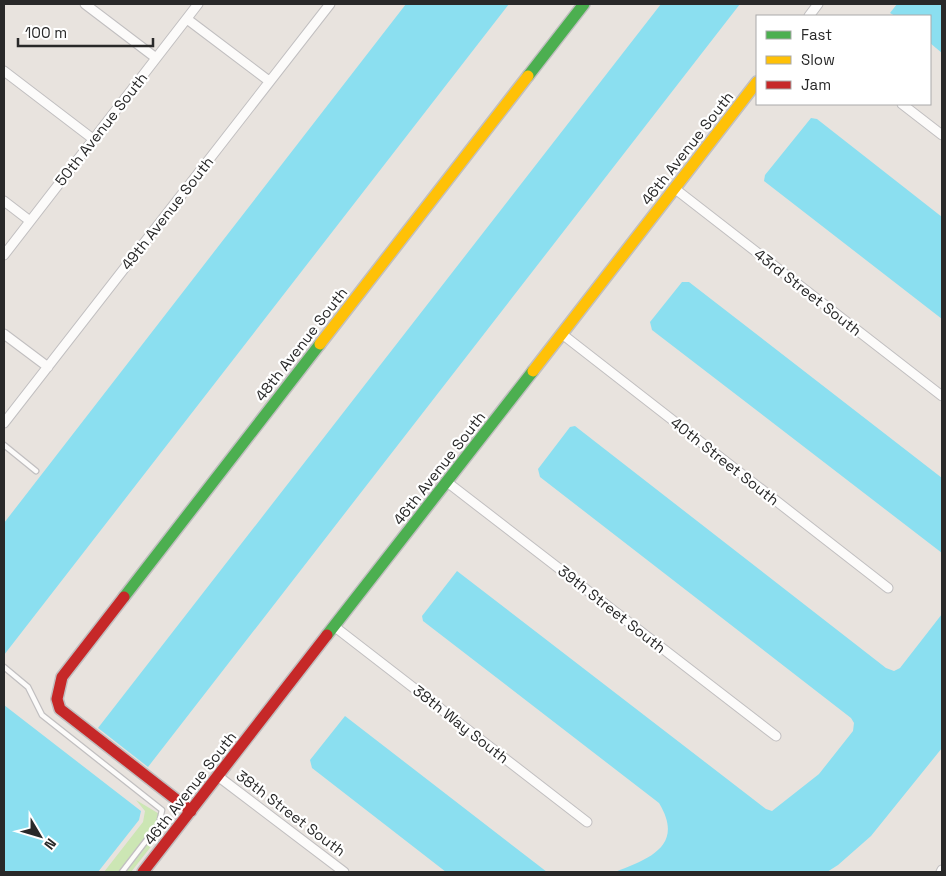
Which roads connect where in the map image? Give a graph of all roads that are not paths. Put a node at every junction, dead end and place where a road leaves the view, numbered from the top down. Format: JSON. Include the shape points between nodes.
{"nodes":[{"id":1,"x":85,"y":4,"type":"edge"},
{"id":2,"x":198,"y":4,"type":"edge"},
{"id":3,"x":330,"y":4,"type":"edge"},
{"id":4,"x":584,"y":4,"type":"edge"},
{"id":5,"x":818,"y":4,"type":"edge"},
{"id":6,"x":809,"y":15,"type":"edge"},
{"id":7,"x":187,"y":19,"type":"junction"},
{"id":8,"x":156,"y":58,"type":"junction"},
{"id":9,"x":4,"y":71,"type":"edge"},
{"id":10,"x":269,"y":81,"type":"junction"},
{"id":11,"x":756,"y":83,"type":"edge"},
{"id":12,"x":903,"y":105,"type":"edge"},
{"id":13,"x":942,"y":136,"type":"edge"},
{"id":14,"x":93,"y":139,"type":"junction"},
{"id":15,"x":674,"y":188,"type":"junction"},
{"id":16,"x":4,"y":201,"type":"edge"},
{"id":17,"x":30,"y":221,"type":"junction"},
{"id":18,"x":4,"y":255,"type":"edge"},
{"id":19,"x":4,"y":334,"type":"edge"},
{"id":20,"x":562,"y":334,"type":"junction"},
{"id":21,"x":48,"y":368,"type":"junction"},
{"id":22,"x":942,"y":396,"type":"edge"},
{"id":23,"x":4,"y":423,"type":"edge"},
{"id":24,"x":4,"y":445,"type":"edge"},
{"id":25,"x":36,"y":471,"type":"dead end"},
{"id":26,"x":447,"y":482,"type":"junction"},
{"id":27,"x":888,"y":588,"type":"dead end"},
{"id":28,"x":335,"y":627,"type":"junction"},
{"id":29,"x":4,"y":667,"type":"edge"},
{"id":30,"x":776,"y":736,"type":"dead end"},
{"id":31,"x":219,"y":777,"type":"junction"},
{"id":32,"x":191,"y":811,"type":"junction"},
{"id":33,"x":587,"y":822,"type":"dead end"},
{"id":34,"x":122,"y":872,"type":"edge"},
{"id":35,"x":143,"y":872,"type":"edge"},
{"id":36,"x":344,"y":872,"type":"edge"}],
"edges":[{"from":1,"to":8,"type":"street"},
{"from":2,"to":7,"type":"street","name":"50th Avenue South"},
{"from":3,"to":10,"type":"street","name":"49th Avenue South"},
{"from":4,"to":32,"type":"street","name":"48th Avenue South","via":[[62,677],[57,699],[60,709]]},
{"from":5,"to":6,"type":"street"},
{"from":7,"to":8,"type":"street","name":"50th Avenue South"},
{"from":7,"to":10,"type":"street"},
{"from":8,"to":14,"type":"street","name":"50th Avenue South"},
{"from":9,"to":14,"type":"street"},
{"from":10,"to":21,"type":"street","name":"49th Avenue South"},
{"from":11,"to":15,"type":"street","name":"46th Avenue South"},
{"from":12,"to":13,"type":"street"},
{"from":14,"to":17,"type":"street","name":"50th Avenue South"},
{"from":15,"to":20,"type":"street","name":"46th Avenue South"},
{"from":15,"to":22,"type":"street","name":"43rd Street South"},
{"from":16,"to":17,"type":"street"},
{"from":17,"to":18,"type":"street","name":"50th Avenue South"},
{"from":19,"to":21,"type":"street"},
{"from":20,"to":26,"type":"street","name":"46th Avenue South"},
{"from":20,"to":27,"type":"street","name":"40th Street South"},
{"from":21,"to":23,"type":"street","name":"49th Avenue South"},
{"from":24,"to":25,"type":"lane"},
{"from":26,"to":28,"type":"street","name":"46th Avenue South"},
{"from":26,"to":30,"type":"street","name":"39th Street South"},
{"from":28,"to":31,"type":"street","name":"46th Avenue South"},
{"from":28,"to":33,"type":"street","name":"38th Way South"},
{"from":29,"to":34,"type":"lane","via":[[28,687],[42,715],[162,810],[159,824]]},
{"from":31,"to":32,"type":"street","name":"46th Avenue South"},
{"from":31,"to":36,"type":"street","name":"38th Street South"},
{"from":32,"to":35,"type":"street","name":"46th Avenue South"}]}
